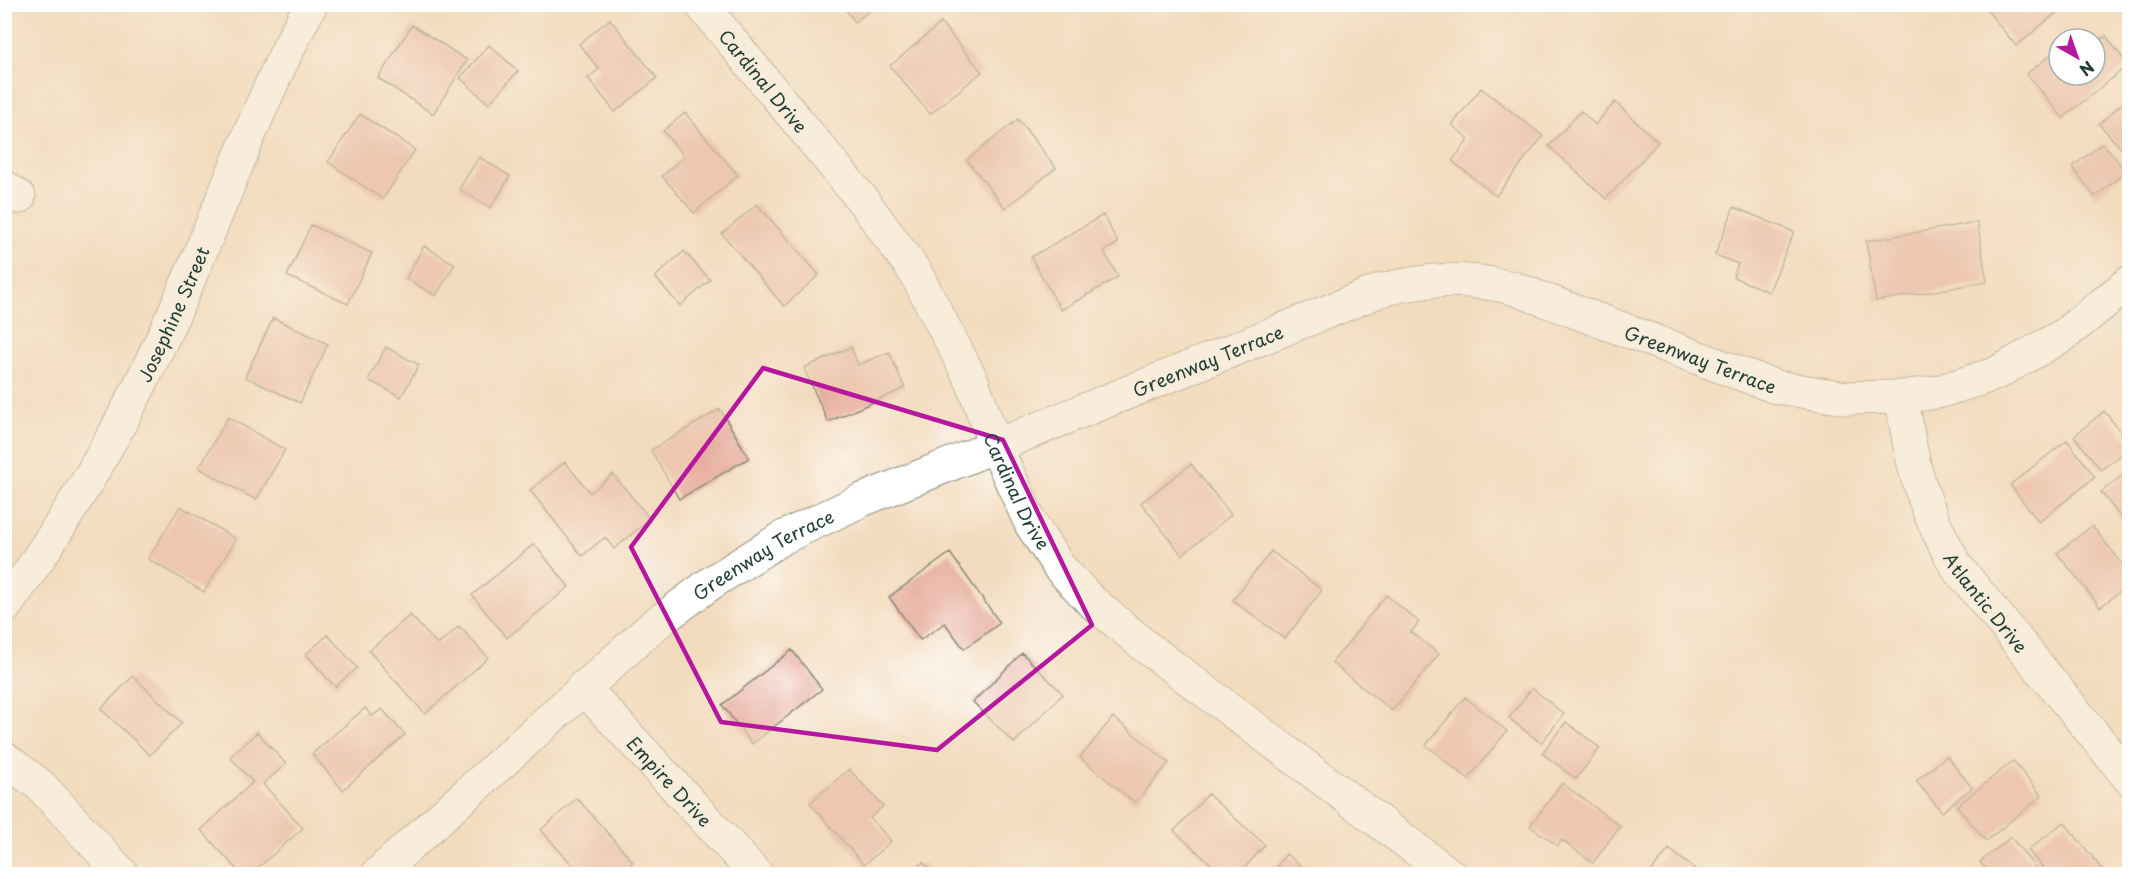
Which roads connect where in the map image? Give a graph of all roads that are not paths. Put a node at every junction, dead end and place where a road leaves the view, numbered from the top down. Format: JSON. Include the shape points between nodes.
{"nodes":[{"id":1,"x":311,"y":4,"type":"edge"},
{"id":2,"x":701,"y":4,"type":"edge"},
{"id":3,"x":2130,"y":282,"type":"edge"},
{"id":4,"x":1902,"y":397,"type":"junction"},
{"id":5,"x":995,"y":445,"type":"junction"},
{"id":6,"x":4,"y":608,"type":"edge"},
{"id":7,"x":583,"y":687,"type":"junction"},
{"id":8,"x":4,"y":758,"type":"edge"},
{"id":9,"x":2130,"y":779,"type":"edge"},
{"id":10,"x":122,"y":874,"type":"edge"},
{"id":11,"x":378,"y":874,"type":"edge"},
{"id":12,"x":756,"y":874,"type":"edge"},
{"id":13,"x":1449,"y":874,"type":"edge"}],
"edges":[{"from":1,"to":6,"type":"street","name":"Josephine Street","via":[[281,60],[164,336],[111,442]]},
{"from":2,"to":5,"type":"street","name":"Cardinal Drive","via":[[864,202],[915,272],[972,381]]},
{"from":3,"to":4,"type":"street","name":"Greenway Terrace","via":[[2064,335],[1995,374],[1938,392]]},
{"from":4,"to":5,"type":"street","name":"Greenway Terrace","via":[[1846,398],[1776,387],[1513,288],[1473,279],[1420,281],[1381,290]]},
{"from":4,"to":9,"type":"street","name":"Atlantic Drive","via":[[1910,455],[1921,496],[1957,567]]},
{"from":5,"to":7,"type":"street","name":"Greenway Terrace","via":[[782,538],[652,626]]},
{"from":5,"to":13,"type":"street","name":"Cardinal Drive","via":[[1031,524],[1060,568],[1090,600],[1145,646]]},
{"from":7,"to":11,"type":"street","name":"Greenway Terrace"},
{"from":7,"to":12,"type":"street","name":"Empire Drive"},
{"from":8,"to":10,"type":"street","via":[[41,786]]}]}
